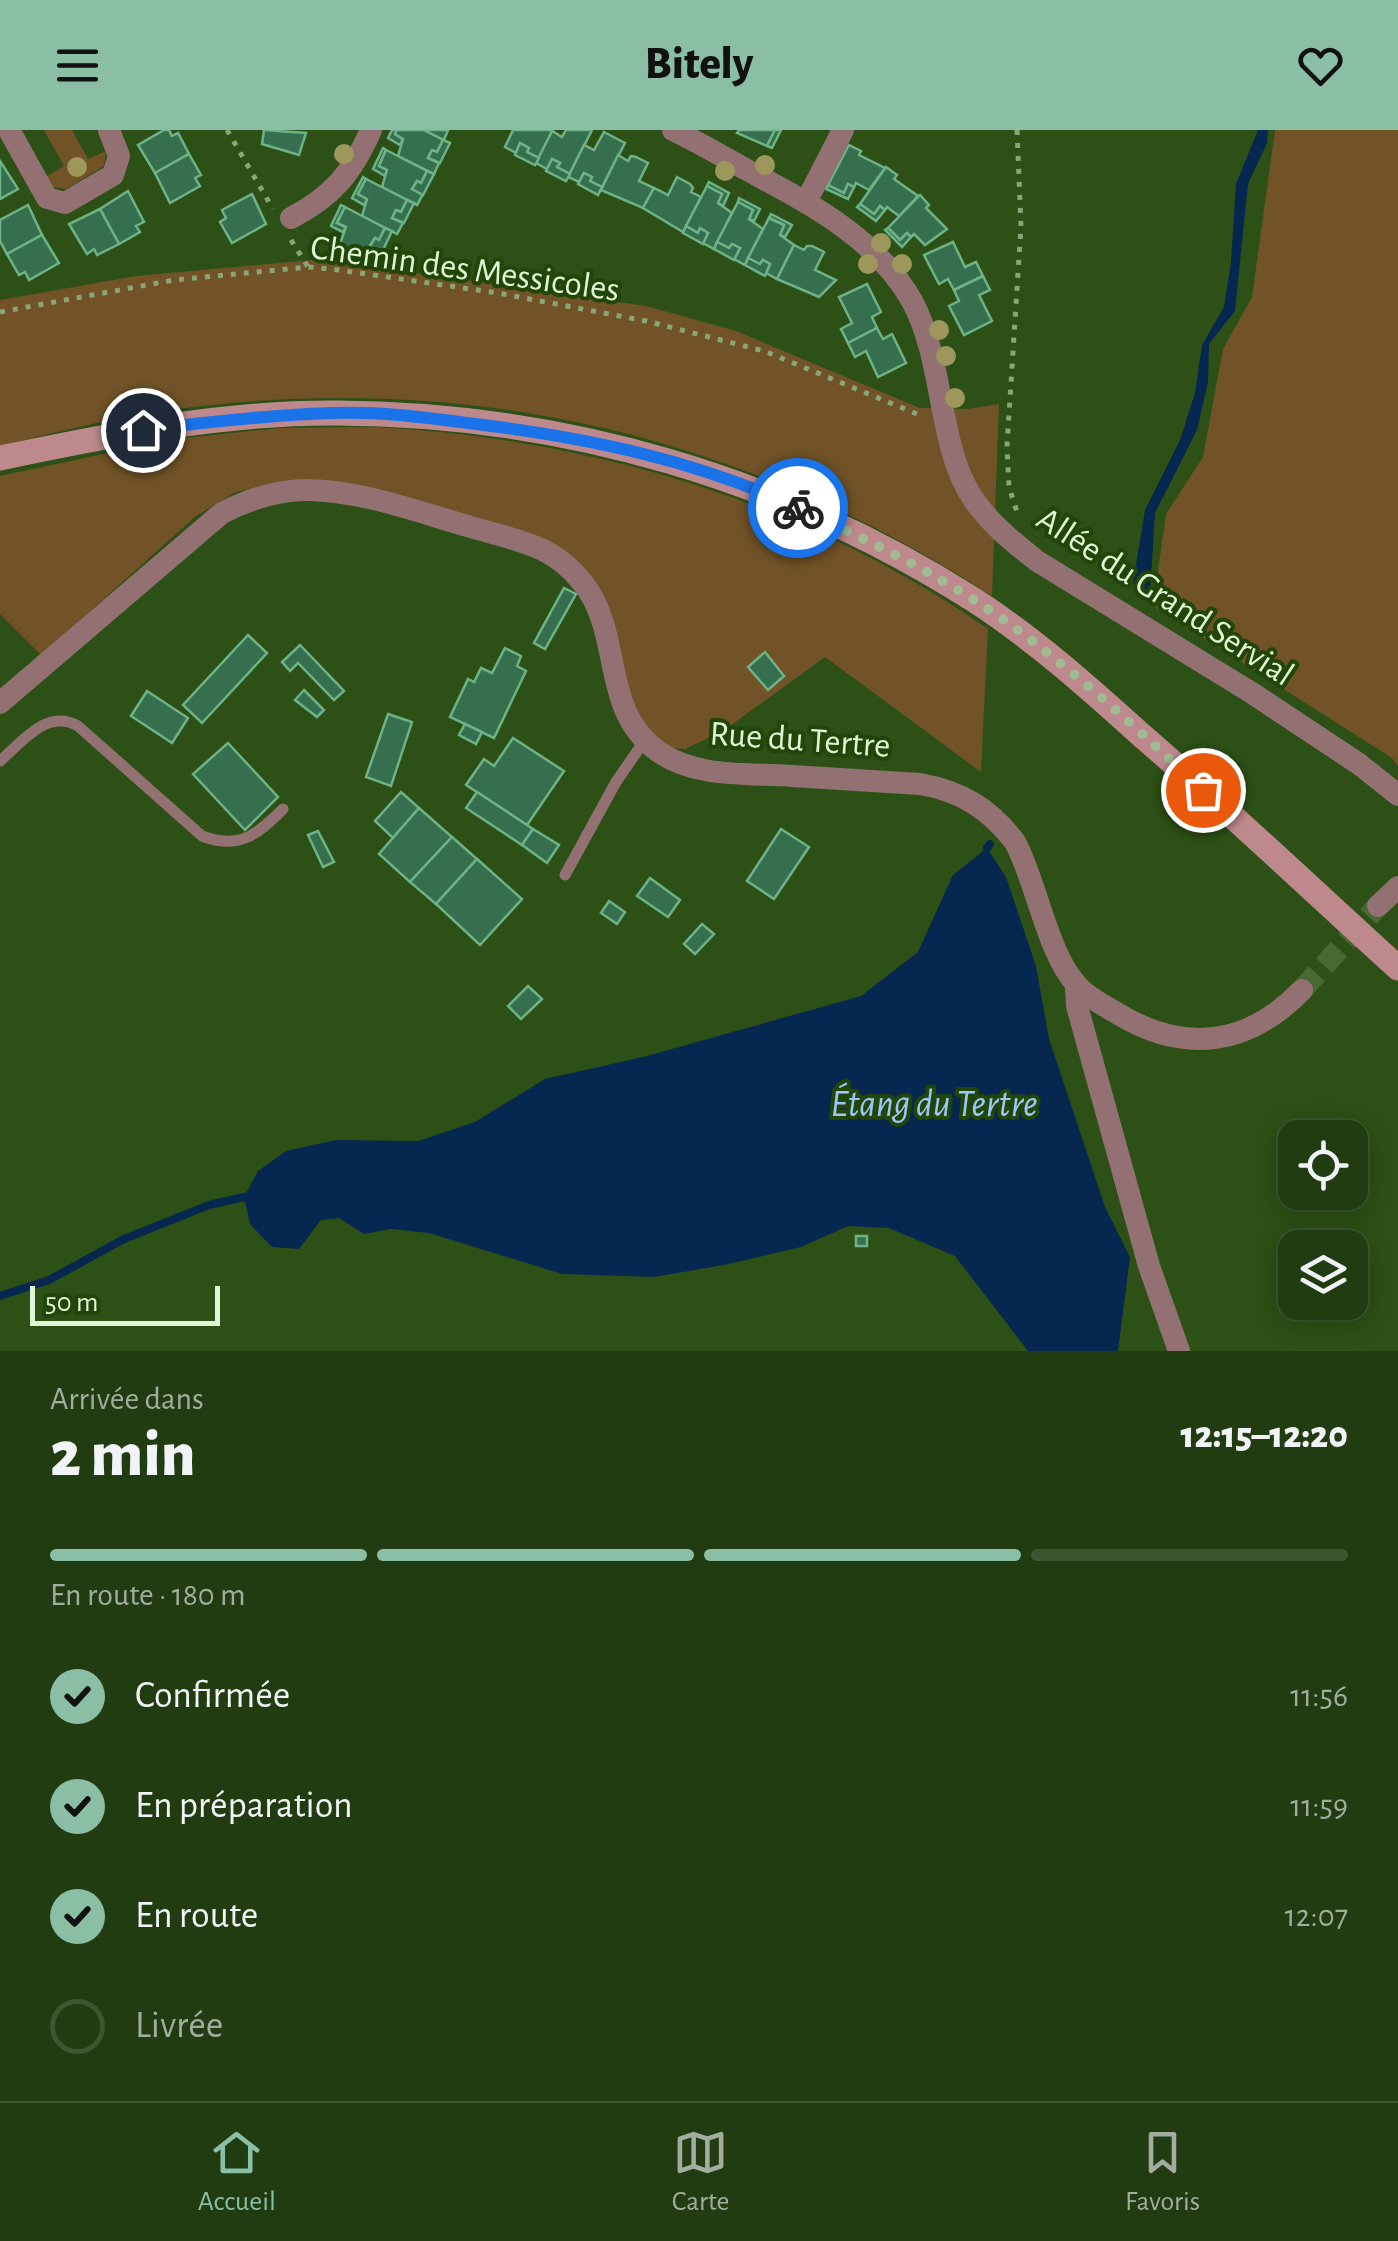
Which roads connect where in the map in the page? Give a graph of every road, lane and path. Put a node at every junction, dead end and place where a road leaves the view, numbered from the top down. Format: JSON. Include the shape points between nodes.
{"nodes":[{"id":1,"x":8,"y":130,"type":"edge"},
{"id":2,"x":109,"y":130,"type":"edge"},
{"id":3,"x":227,"y":130,"type":"edge"},
{"id":4,"x":371,"y":130,"type":"edge"},
{"id":5,"x":843,"y":130,"type":"edge"},
{"id":6,"x":1016,"y":130,"type":"edge"},
{"id":7,"x":680,"y":132,"type":"edge"},
{"id":8,"x":806,"y":202,"type":"junction"},
{"id":9,"x":287,"y":224,"type":"junction"},
{"id":10,"x":308,"y":267,"type":"junction"},
{"id":11,"x":0,"y":312,"type":"edge"},
{"id":12,"x":921,"y":416,"type":"dead end"},
{"id":13,"x":0,"y":458,"type":"edge"},
{"id":14,"x":1020,"y":523,"type":"dead end"},
{"id":15,"x":0,"y":703,"type":"edge"},
{"id":16,"x":644,"y":740,"type":"junction"},
{"id":17,"x":0,"y":760,"type":"edge"},
{"id":18,"x":1398,"y":795,"type":"edge"},
{"id":19,"x":283,"y":810,"type":"dead end"},
{"id":20,"x":565,"y":874,"type":"dead end"},
{"id":21,"x":1398,"y":887,"type":"edge"},
{"id":22,"x":1378,"y":906,"type":"tunnel mouth"},
{"id":23,"x":1398,"y":968,"type":"edge"},
{"id":24,"x":1076,"y":986,"type":"junction"},
{"id":25,"x":1302,"y":990,"type":"tunnel mouth"},
{"id":26,"x":1179,"y":1351,"type":"edge"}],
"edges":[{"from":1,"to":2,"type":"street","via":[[40,189],[65,203],[113,175],[120,156]]},
{"from":3,"to":9,"type":"path"},
{"from":4,"to":9,"type":"street","via":[[335,188]]},
{"from":5,"to":8,"type":"street"},
{"from":6,"to":14,"type":"path","via":[[1022,226],[1007,446]]},
{"from":7,"to":8,"type":"street","name":"Allée du Grand Servial"},
{"from":8,"to":18,"type":"street","name":"Allée du Grand Servial","via":[[834,218],[912,301],[933,356],[956,461],[971,496],[1007,537]]},
{"from":9,"to":10,"type":"path"},
{"from":10,"to":11,"type":"path","name":"Chemin des Messicoles","via":[[174,280]]},
{"from":10,"to":12,"type":"path","name":"Chemin des Messicoles","via":[[663,325],[764,351]]},
{"from":13,"to":23,"type":"main road","via":[[215,421],[335,413],[551,433],[654,454],[767,494],[878,545],[976,602],[1082,682]]},
{"from":15,"to":16,"type":"street","name":"Rue du Tertre","via":[[204,525],[260,496],[308,490],[390,504],[525,543],[561,562],[600,613],[618,696]]},
{"from":16,"to":20,"type":"lane"},
{"from":16,"to":24,"type":"street","name":"Rue du Tertre","via":[[693,768],[920,784],[974,802],[1015,842]]},
{"from":17,"to":19,"type":"lane","via":[[45,723],[63,720],[78,726],[202,836],[228,843],[250,839]]},
{"from":21,"to":22,"type":"street"},
{"from":24,"to":25,"type":"street","via":[[1134,1023],[1193,1040],[1253,1027]]},
{"from":24,"to":26,"type":"street","name":"Rue du Tertre","via":[[1144,1248]]}]}
